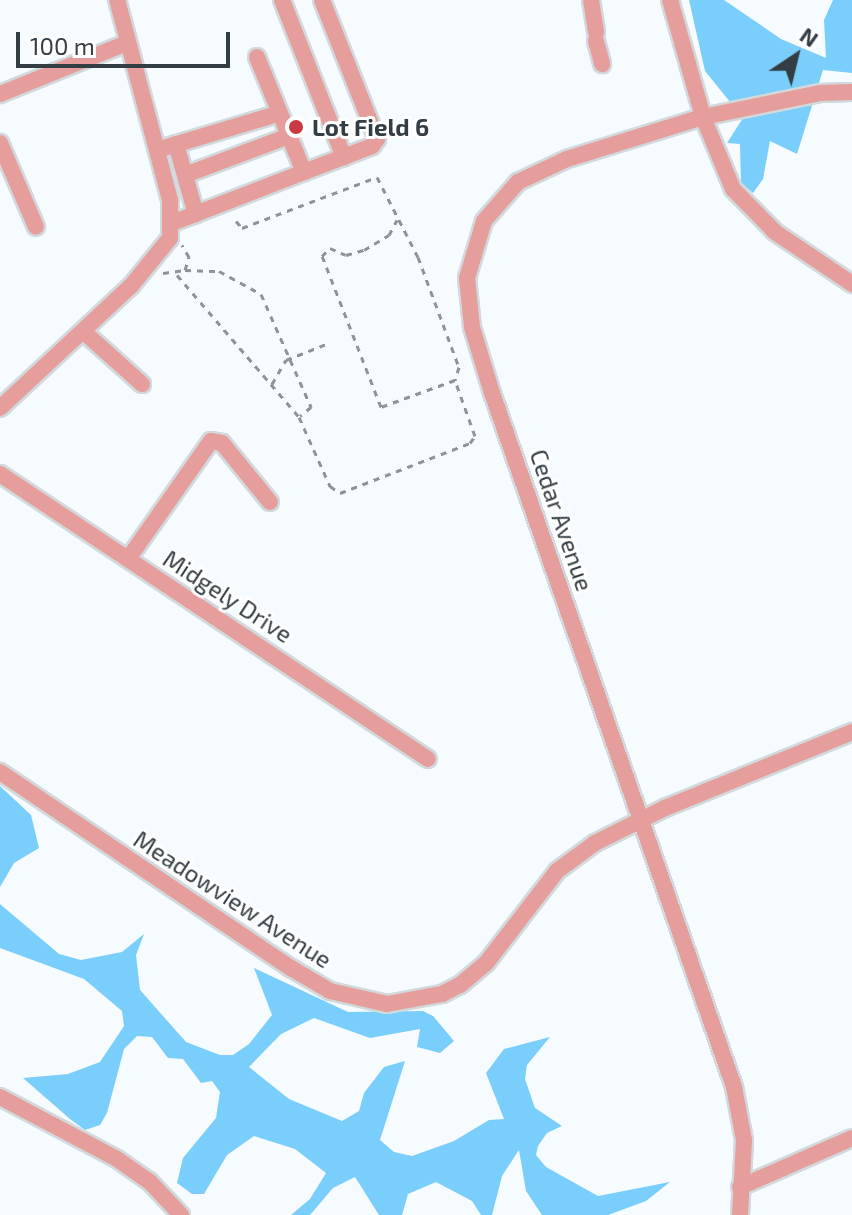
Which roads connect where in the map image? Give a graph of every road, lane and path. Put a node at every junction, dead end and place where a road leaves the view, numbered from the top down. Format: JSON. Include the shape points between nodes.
{"nodes":[{"id":1,"x":117,"y":0,"type":"edge"},
{"id":2,"x":282,"y":0,"type":"edge"},
{"id":3,"x":322,"y":0,"type":"edge"},
{"id":4,"x":591,"y":0,"type":"edge"},
{"id":5,"x":670,"y":0,"type":"edge"},
{"id":6,"x":127,"y":43,"type":"junction"},
{"id":7,"x":257,"y":57,"type":"dead end"},
{"id":8,"x":602,"y":64,"type":"dead end"},
{"id":9,"x":852,"y":92,"type":"edge"},
{"id":10,"x":0,"y":94,"type":"edge"},
{"id":11,"x":280,"y":113,"type":"junction"},
{"id":12,"x":703,"y":117,"type":"junction"},
{"id":13,"x":289,"y":136,"type":"junction"},
{"id":14,"x":0,"y":143,"type":"edge"},
{"id":15,"x":176,"y":144,"type":"junction"},
{"id":16,"x":157,"y":150,"type":"junction"},
{"id":17,"x":344,"y":157,"type":"junction"},
{"id":18,"x":373,"y":168,"type":"dead end"},
{"id":19,"x":304,"y":172,"type":"junction"},
{"id":20,"x":185,"y":175,"type":"junction"},
{"id":21,"x":377,"y":177,"type":"junction"},
{"id":22,"x":196,"y":214,"type":"junction"},
{"id":23,"x":397,"y":220,"type":"junction"},
{"id":24,"x":236,"y":221,"type":"dead end"},
{"id":25,"x":172,"y":223,"type":"junction"},
{"id":26,"x":36,"y":227,"type":"dead end"},
{"id":27,"x":182,"y":245,"type":"dead end"},
{"id":28,"x":158,"y":270,"type":"dead end"},
{"id":29,"x":185,"y":270,"type":"junction"},
{"id":30,"x":177,"y":275,"type":"junction"},
{"id":31,"x":852,"y":284,"type":"edge"},
{"id":32,"x":84,"y":332,"type":"junction"},
{"id":33,"x":326,"y":344,"type":"dead end"},
{"id":34,"x":291,"y":357,"type":"junction"},
{"id":35,"x":455,"y":380,"type":"junction"},
{"id":36,"x":142,"y":384,"type":"dead end"},
{"id":37,"x":271,"y":385,"type":"junction"},
{"id":38,"x":0,"y":408,"type":"edge"},
{"id":39,"x":299,"y":417,"type":"junction"},
{"id":40,"x":0,"y":474,"type":"edge"},
{"id":41,"x":270,"y":502,"type":"dead end"},
{"id":42,"x":128,"y":559,"type":"junction"},
{"id":43,"x":852,"y":732,"type":"edge"},
{"id":44,"x":428,"y":759,"type":"dead end"},
{"id":45,"x":0,"y":772,"type":"edge"},
{"id":46,"x":642,"y":820,"type":"junction"},
{"id":47,"x":0,"y":1097,"type":"edge"},
{"id":48,"x":852,"y":1138,"type":"edge"},
{"id":49,"x":740,"y":1187,"type":"junction"},
{"id":50,"x":181,"y":1215,"type":"edge"},
{"id":51,"x":740,"y":1215,"type":"edge"}],
"edges":[{"from":1,"to":6,"type":"street"},
{"from":2,"to":17,"type":"street"},
{"from":3,"to":17,"type":"street","via":[[377,139]]},
{"from":4,"to":8,"type":"street"},
{"from":5,"to":12,"type":"street"},
{"from":6,"to":10,"type":"street"},
{"from":6,"to":16,"type":"street"},
{"from":7,"to":11,"type":"street"},
{"from":9,"to":12,"type":"street","name":"Cedar Avenue","via":[[820,93]]},
{"from":11,"to":13,"type":"street"},
{"from":11,"to":15,"type":"street"},
{"from":12,"to":31,"type":"street","via":[[724,173],[752,212]]},
{"from":12,"to":46,"type":"street","name":"Cedar Avenue","via":[[567,159],[518,182],[484,221],[467,278],[472,327],[492,393]]},
{"from":13,"to":19,"type":"street"},
{"from":13,"to":20,"type":"street"},
{"from":14,"to":26,"type":"street"},
{"from":15,"to":16,"type":"street"},
{"from":15,"to":20,"type":"street"},
{"from":16,"to":25,"type":"street"},
{"from":17,"to":19,"type":"street"},
{"from":18,"to":21,"type":"path"},
{"from":19,"to":22,"type":"street"},
{"from":20,"to":22,"type":"street"},
{"from":21,"to":23,"type":"path"},
{"from":21,"to":24,"type":"path","via":[[242,228]]},
{"from":22,"to":25,"type":"street"},
{"from":23,"to":35,"type":"path","via":[[418,257],[459,367]]},
{"from":23,"to":35,"type":"path","via":[[389,235],[364,250],[346,255],[330,248],[322,256],[381,407]]},
{"from":25,"to":32,"type":"street","via":[[164,252]]},
{"from":27,"to":29,"type":"path","via":[[189,257]]},
{"from":28,"to":30,"type":"path"},
{"from":29,"to":30,"type":"path"},
{"from":29,"to":34,"type":"path","via":[[219,271],[261,294]]},
{"from":30,"to":37,"type":"path"},
{"from":32,"to":36,"type":"street"},
{"from":32,"to":38,"type":"street"},
{"from":33,"to":34,"type":"path"},
{"from":34,"to":37,"type":"path"},
{"from":34,"to":39,"type":"path","via":[[312,411]]},
{"from":35,"to":39,"type":"path","via":[[475,431],[473,440],[340,493],[330,486]]},
{"from":37,"to":39,"type":"path"},
{"from":40,"to":42,"type":"street","name":"Midgely Drive"},
{"from":41,"to":42,"type":"street","via":[[222,443],[207,443]]},
{"from":42,"to":44,"type":"street","name":"Midgely Drive"},
{"from":43,"to":46,"type":"street","name":"Meadowview Avenue"},
{"from":45,"to":46,"type":"street","name":"Meadowview Avenue","via":[[291,968],[330,991],[387,1004],[442,994],[460,985],[487,962],[557,871],[595,843]]},
{"from":46,"to":49,"type":"street","name":"Cedar Avenue","via":[[734,1087],[744,1140]]},
{"from":47,"to":50,"type":"street","via":[[117,1159],[149,1181]]},
{"from":48,"to":49,"type":"street"},
{"from":49,"to":51,"type":"street","name":"Cedar Avenue"}]}
